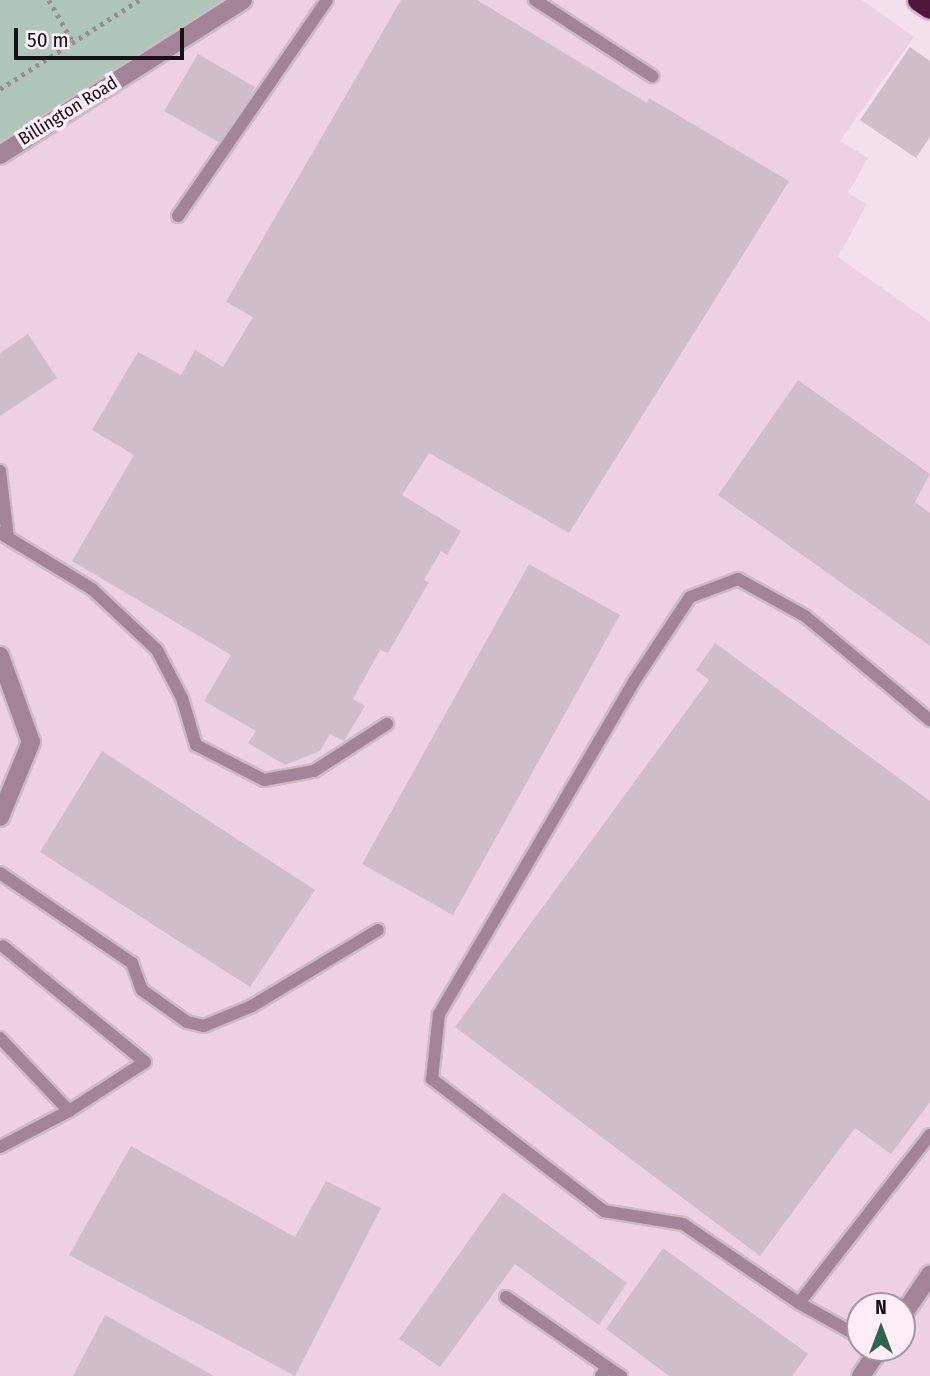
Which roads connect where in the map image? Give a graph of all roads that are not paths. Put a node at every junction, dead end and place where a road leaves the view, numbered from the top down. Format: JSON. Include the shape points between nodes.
{"nodes":[{"id":1,"x":243,"y":0,"type":"edge"},
{"id":2,"x":327,"y":0,"type":"edge"},
{"id":3,"x":535,"y":0,"type":"edge"},
{"id":4,"x":918,"y":0,"type":"edge"},
{"id":5,"x":930,"y":8,"type":"edge"},
{"id":6,"x":652,"y":76,"type":"dead end"},
{"id":7,"x":0,"y":155,"type":"edge"},
{"id":8,"x":178,"y":216,"type":"dead end"},
{"id":9,"x":0,"y":471,"type":"edge"},
{"id":10,"x":4,"y":535,"type":"edge"},
{"id":11,"x":0,"y":656,"type":"edge"},
{"id":12,"x":930,"y":720,"type":"edge"},
{"id":13,"x":387,"y":724,"type":"dead end"},
{"id":14,"x":0,"y":817,"type":"edge"},
{"id":15,"x":0,"y":873,"type":"edge"},
{"id":16,"x":379,"y":930,"type":"dead end"},
{"id":17,"x":3,"y":946,"type":"dead end"},
{"id":18,"x":0,"y":1038,"type":"edge"},
{"id":19,"x":69,"y":1111,"type":"junction"},
{"id":20,"x":930,"y":1135,"type":"edge"},
{"id":21,"x":0,"y":1147,"type":"edge"},
{"id":22,"x":930,"y":1275,"type":"edge"},
{"id":23,"x":916,"y":1296,"type":"edge"},
{"id":24,"x":506,"y":1297,"type":"dead end"},
{"id":25,"x":799,"y":1303,"type":"junction"},
{"id":26,"x":846,"y":1329,"type":"edge"},
{"id":27,"x":604,"y":1372,"type":"edge"},
{"id":28,"x":621,"y":1376,"type":"edge"}],
"edges":[{"from":1,"to":7,"type":"street","name":"Billington Road"},
{"from":2,"to":8,"type":"lane"},
{"from":3,"to":6,"type":"lane"},
{"from":4,"to":5,"type":"highway"},
{"from":9,"to":10,"type":"lane"},
{"from":10,"to":13,"type":"lane","via":[[92,589],[157,650],[182,698],[196,745],[264,780],[314,771]]},
{"from":11,"to":14,"type":"street","via":[[32,742]]},
{"from":12,"to":25,"type":"lane","via":[[805,616],[738,579],[690,597],[634,683],[439,1014],[432,1079],[604,1211],[684,1224]]},
{"from":15,"to":16,"type":"lane","via":[[132,963],[142,989],[187,1022],[204,1026],[252,1006]]},
{"from":17,"to":19,"type":"lane","via":[[145,1062]]},
{"from":18,"to":19,"type":"lane"},
{"from":19,"to":21,"type":"lane"},
{"from":20,"to":25,"type":"lane"},
{"from":22,"to":23,"type":"street"},
{"from":24,"to":27,"type":"lane"},
{"from":25,"to":26,"type":"lane"},
{"from":27,"to":28,"type":"lane"}]}
